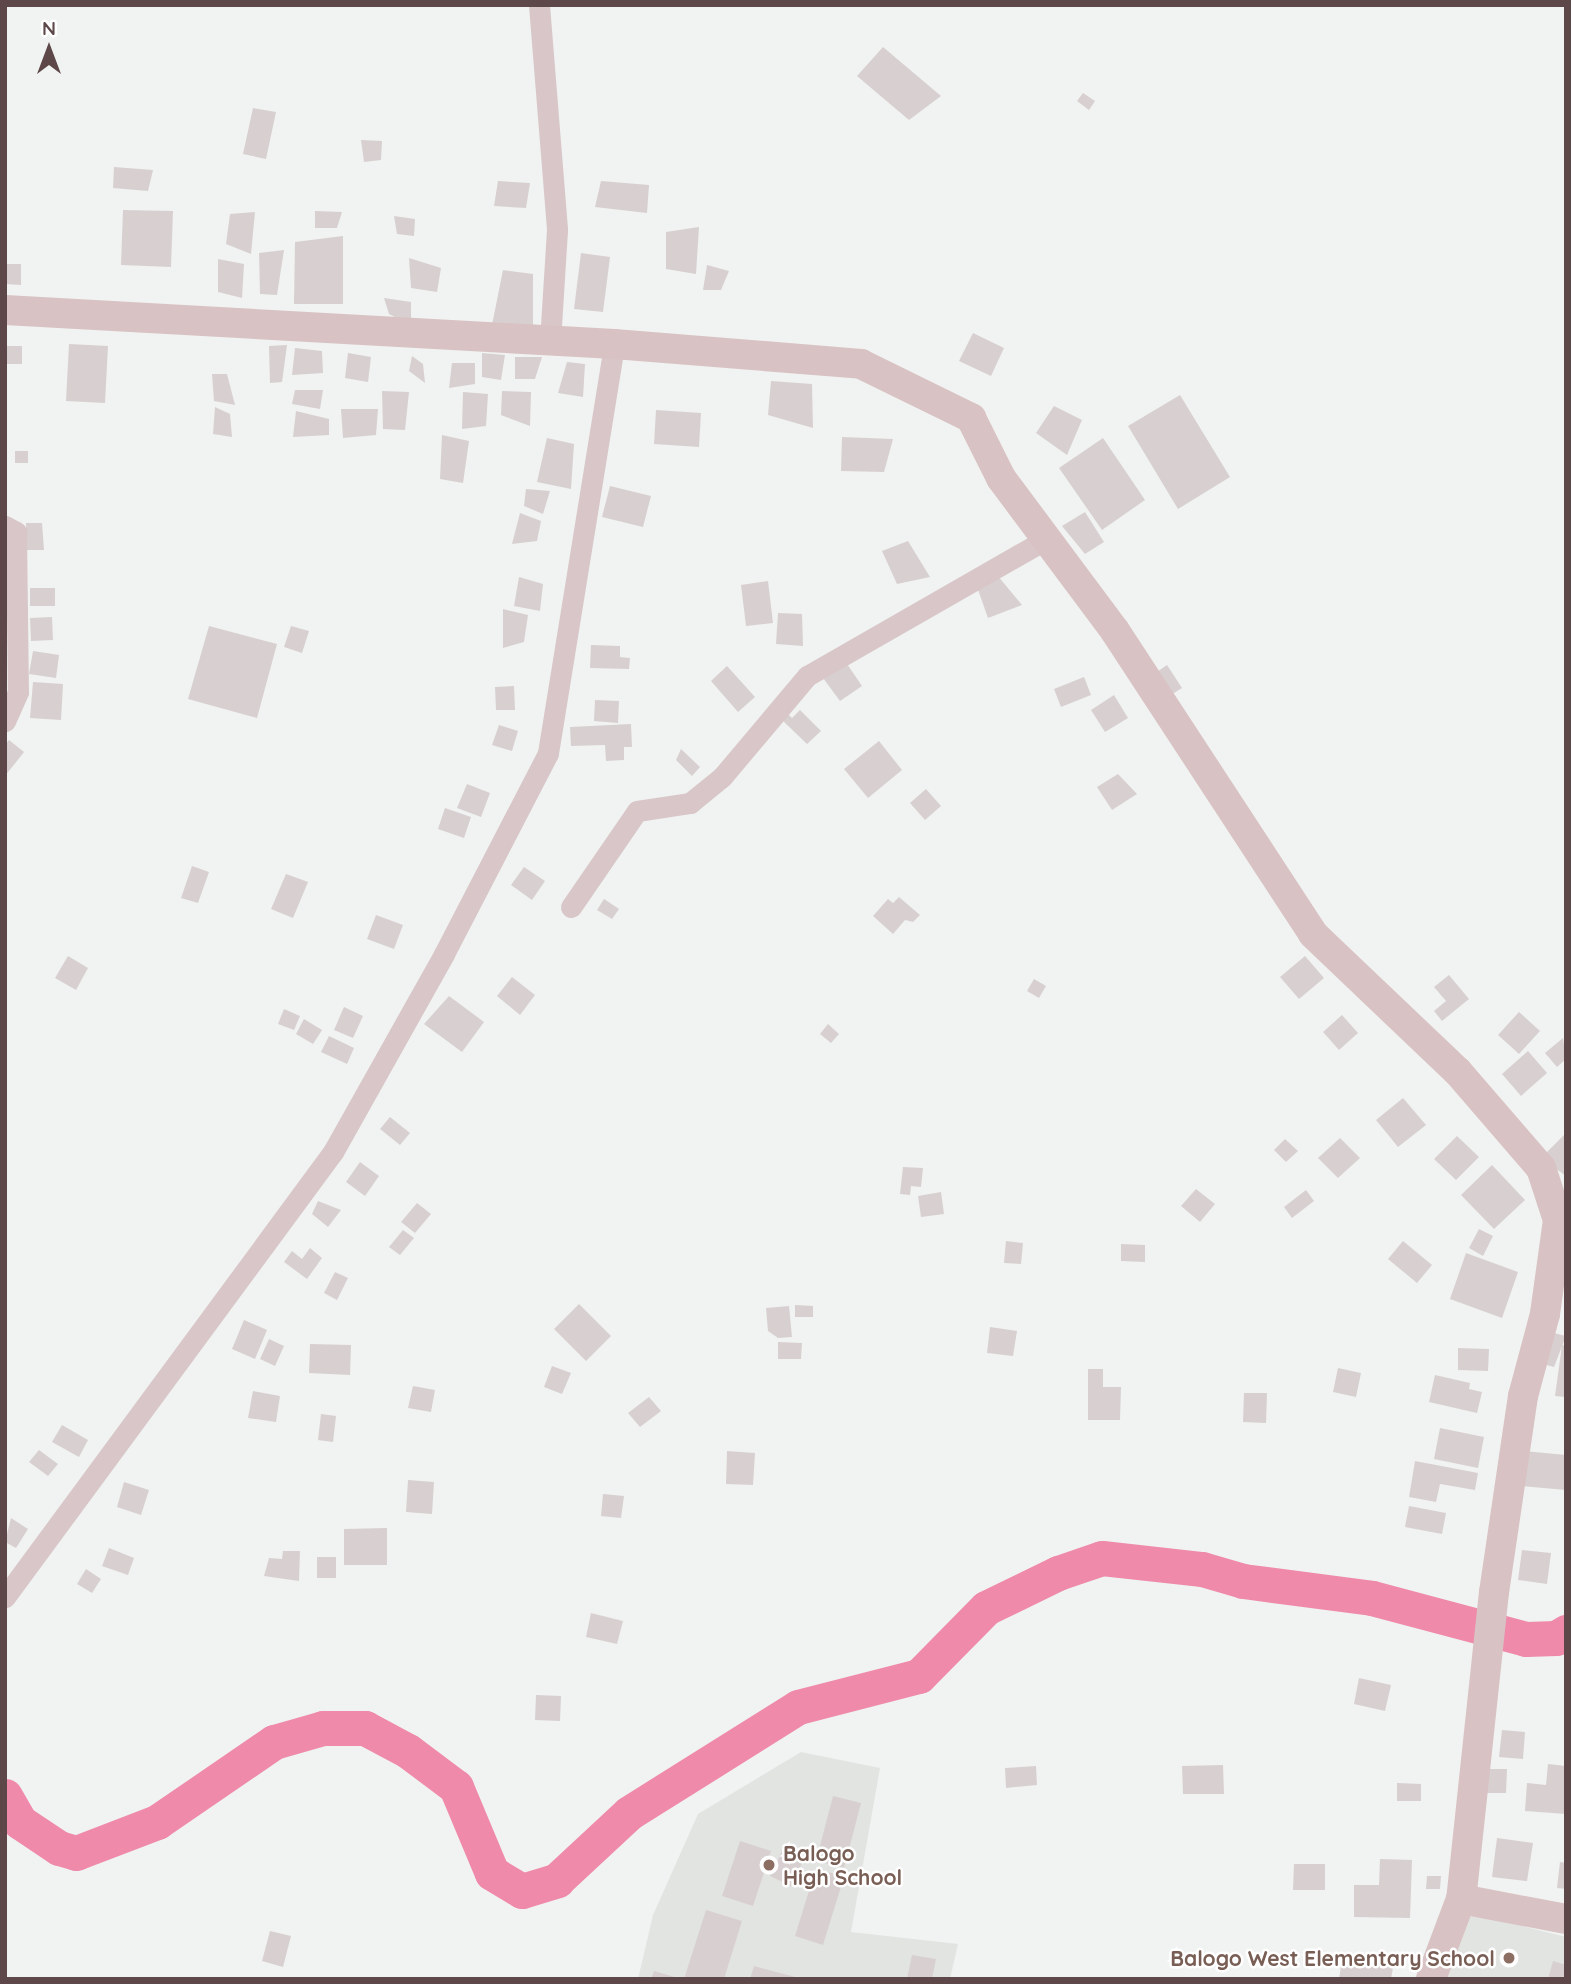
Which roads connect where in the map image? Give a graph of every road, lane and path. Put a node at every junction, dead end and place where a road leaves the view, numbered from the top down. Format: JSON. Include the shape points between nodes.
{"nodes":[{"id":1,"x":540,"y":5,"type":"edge"},
{"id":2,"x":5,"y":310,"type":"edge"},
{"id":3,"x":550,"y":340,"type":"junction"},
{"id":4,"x":614,"y":344,"type":"junction"},
{"id":5,"x":5,"y":526,"type":"edge"},
{"id":6,"x":1046,"y":538,"type":"junction"},
{"id":7,"x":5,"y":721,"type":"edge"},
{"id":8,"x":571,"y":906,"type":"dead end"},
{"id":9,"x":5,"y":1597,"type":"edge"},
{"id":10,"x":1461,"y":1899,"type":"junction"},
{"id":11,"x":1566,"y":1919,"type":"edge"},
{"id":12,"x":1431,"y":1979,"type":"edge"}],
"edges":[{"from":1,"to":3,"type":"street","via":[[557,230]]},
{"from":2,"to":3,"type":"main road"},
{"from":3,"to":4,"type":"main road"},
{"from":4,"to":6,"type":"main road","via":[[861,364],[971,418],[1001,478]]},
{"from":4,"to":9,"type":"street","via":[[548,753],[444,954],[332,1152]]},
{"from":5,"to":7,"type":"street","via":[[16,532],[18,692]]},
{"from":6,"to":8,"type":"street","via":[[807,676],[711,786],[690,803],[637,811]]},
{"from":6,"to":10,"type":"main road","via":[[1115,631],[1313,934],[1458,1072],[1541,1168],[1558,1220],[1545,1314],[1523,1396],[1494,1592]]},
{"from":10,"to":11,"type":"main road"},
{"from":10,"to":12,"type":"main road"}]}
